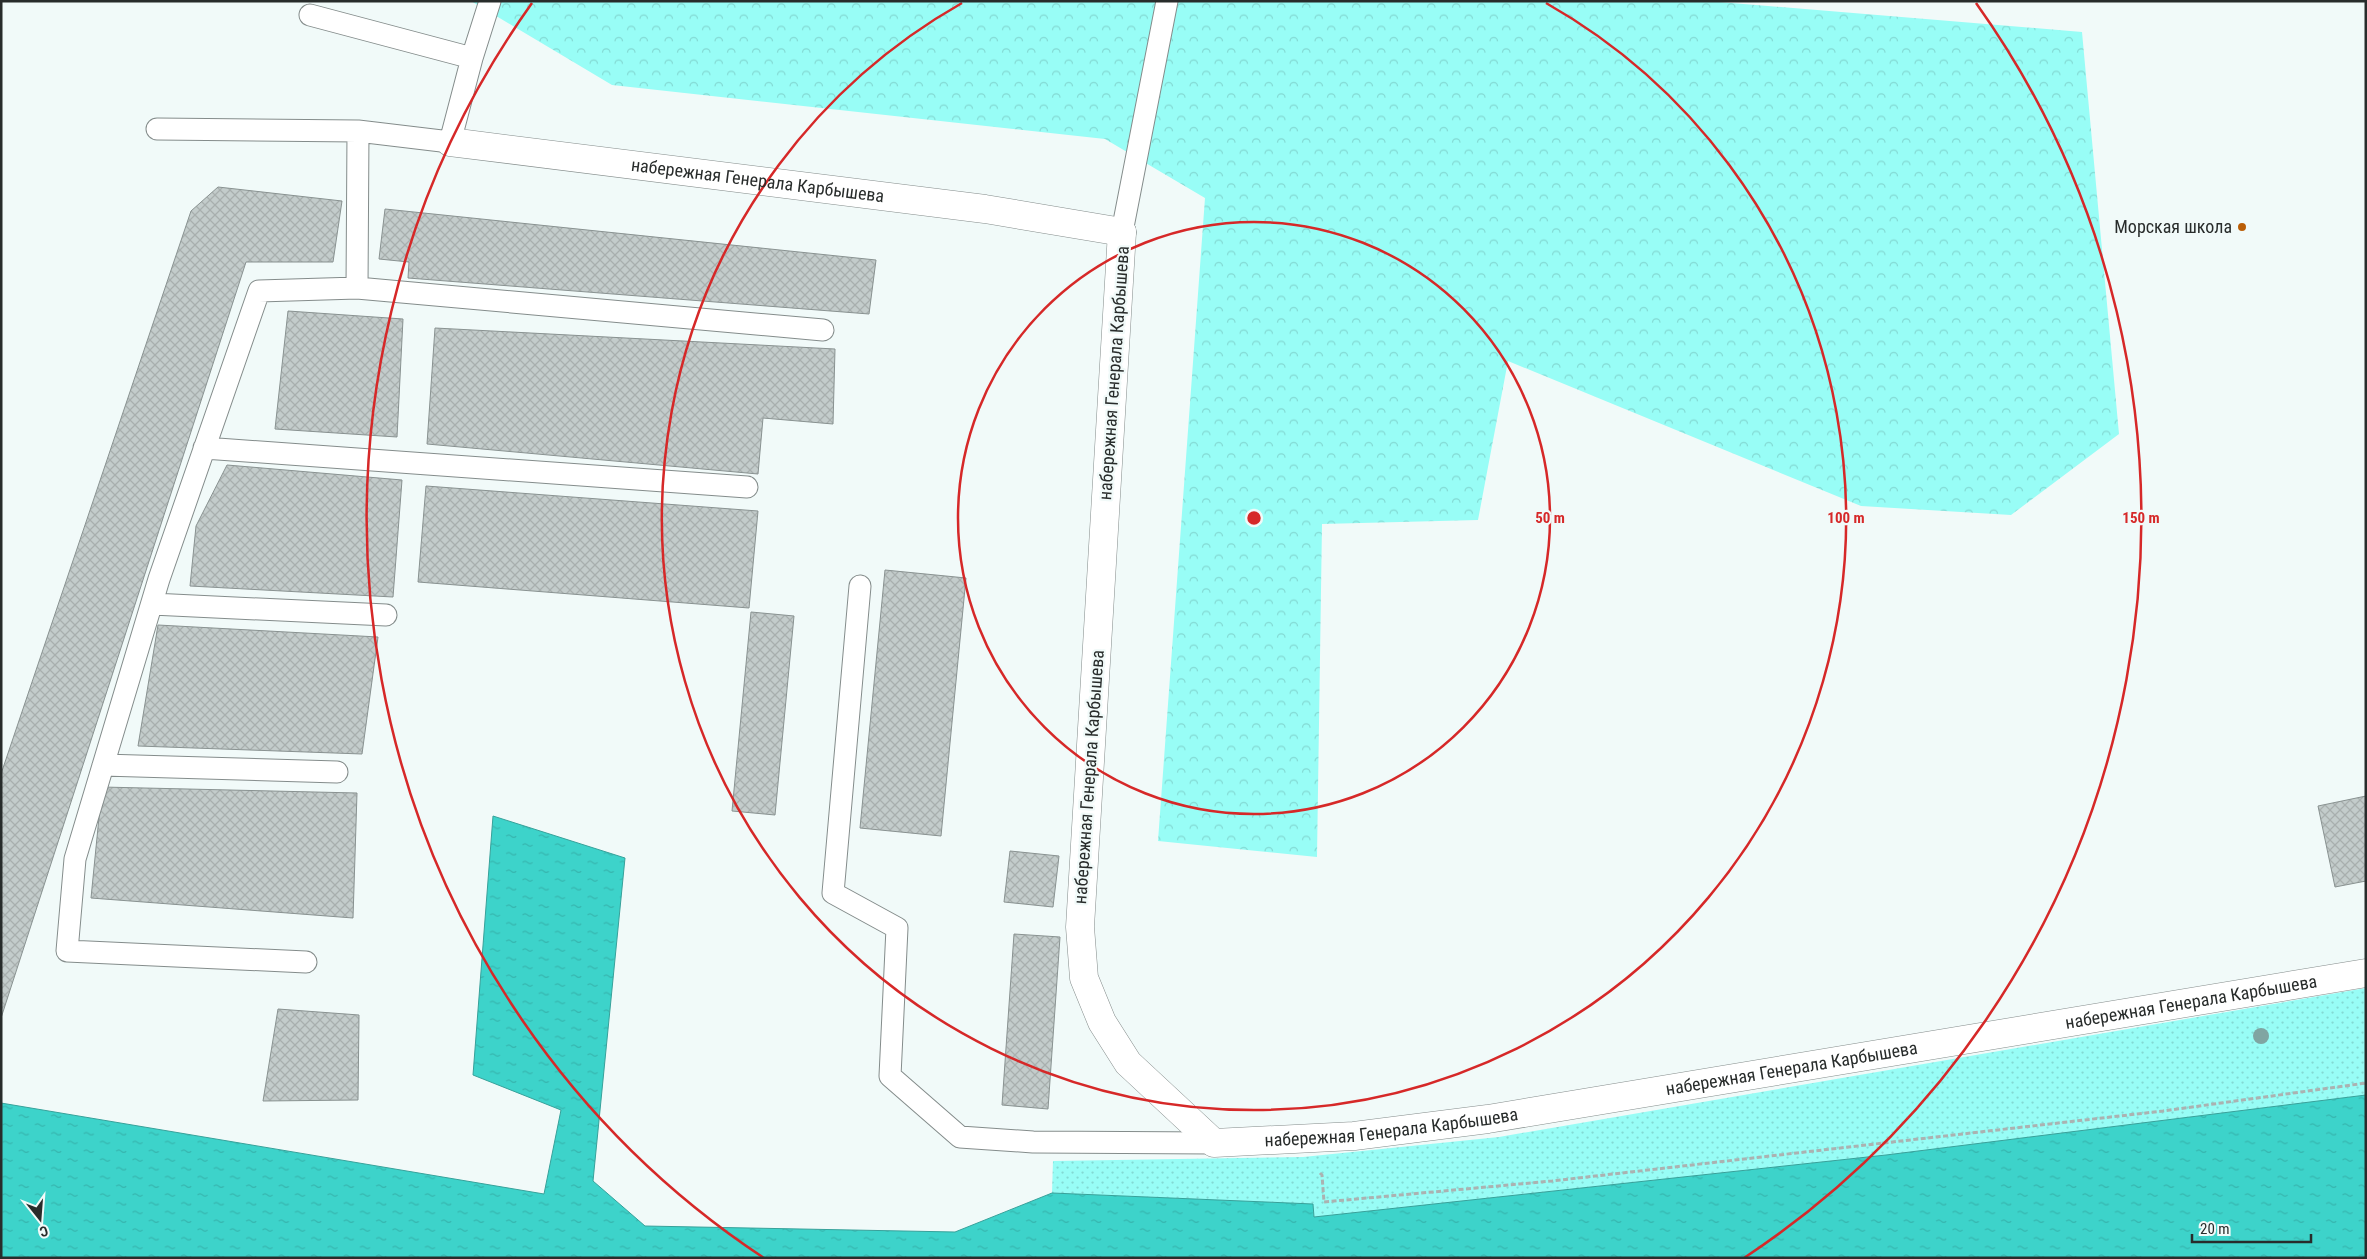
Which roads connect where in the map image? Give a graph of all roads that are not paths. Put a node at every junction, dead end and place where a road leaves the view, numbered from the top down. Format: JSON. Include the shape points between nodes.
{"nodes":[{"id":1,"x":490,"y":1,"type":"edge"},
{"id":2,"x":1167,"y":1,"type":"edge"},
{"id":3,"x":310,"y":15,"type":"dead end"},
{"id":4,"x":472,"y":58,"type":"junction"},
{"id":5,"x":157,"y":130,"type":"dead end"},
{"id":6,"x":358,"y":131,"type":"junction"},
{"id":7,"x":450,"y":142,"type":"junction"},
{"id":8,"x":1122,"y":232,"type":"junction"},
{"id":9,"x":357,"y":288,"type":"junction"},
{"id":10,"x":823,"y":330,"type":"dead end"},
{"id":11,"x":204,"y":448,"type":"junction"},
{"id":12,"x":747,"y":487,"type":"dead end"},
{"id":13,"x":860,"y":586,"type":"dead end"},
{"id":14,"x":152,"y":604,"type":"junction"},
{"id":15,"x":386,"y":615,"type":"dead end"},
{"id":16,"x":103,"y":765,"type":"junction"},
{"id":17,"x":338,"y":772,"type":"dead end"},
{"id":18,"x":306,"y":962,"type":"dead end"},
{"id":19,"x":2366,"y":974,"type":"edge"},
{"id":20,"x":1214,"y":1143,"type":"junction"}],
"edges":[{"from":1,"to":4,"type":"lane"},
{"from":2,"to":8,"type":"lane"},
{"from":3,"to":4,"type":"lane"},
{"from":4,"to":7,"type":"lane"},
{"from":5,"to":6,"type":"lane"},
{"from":6,"to":7,"type":"lane"},
{"from":6,"to":9,"type":"lane"},
{"from":7,"to":8,"type":"street","name":"набережная Генерала Карбышева","via":[[985,209]]},
{"from":8,"to":20,"type":"street","name":"набережная Генерала Карбышева","via":[[1080,927],[1084,978],[1102,1022],[1128,1063]]},
{"from":9,"to":10,"type":"lane"},
{"from":9,"to":11,"type":"lane","via":[[259,291]]},
{"from":11,"to":12,"type":"lane"},
{"from":11,"to":14,"type":"lane"},
{"from":13,"to":20,"type":"lane","name":"набережная Генерала Карбышева","via":[[833,893],[897,928],[890,1076],[960,1137],[1033,1142]]},
{"from":14,"to":15,"type":"lane"},
{"from":14,"to":16,"type":"lane"},
{"from":16,"to":17,"type":"lane"},
{"from":16,"to":18,"type":"lane","via":[[75,859],[67,951]]},
{"from":19,"to":20,"type":"street","name":"набережная Генерала Карбышева","via":[[1488,1119],[1354,1136]]}]}
